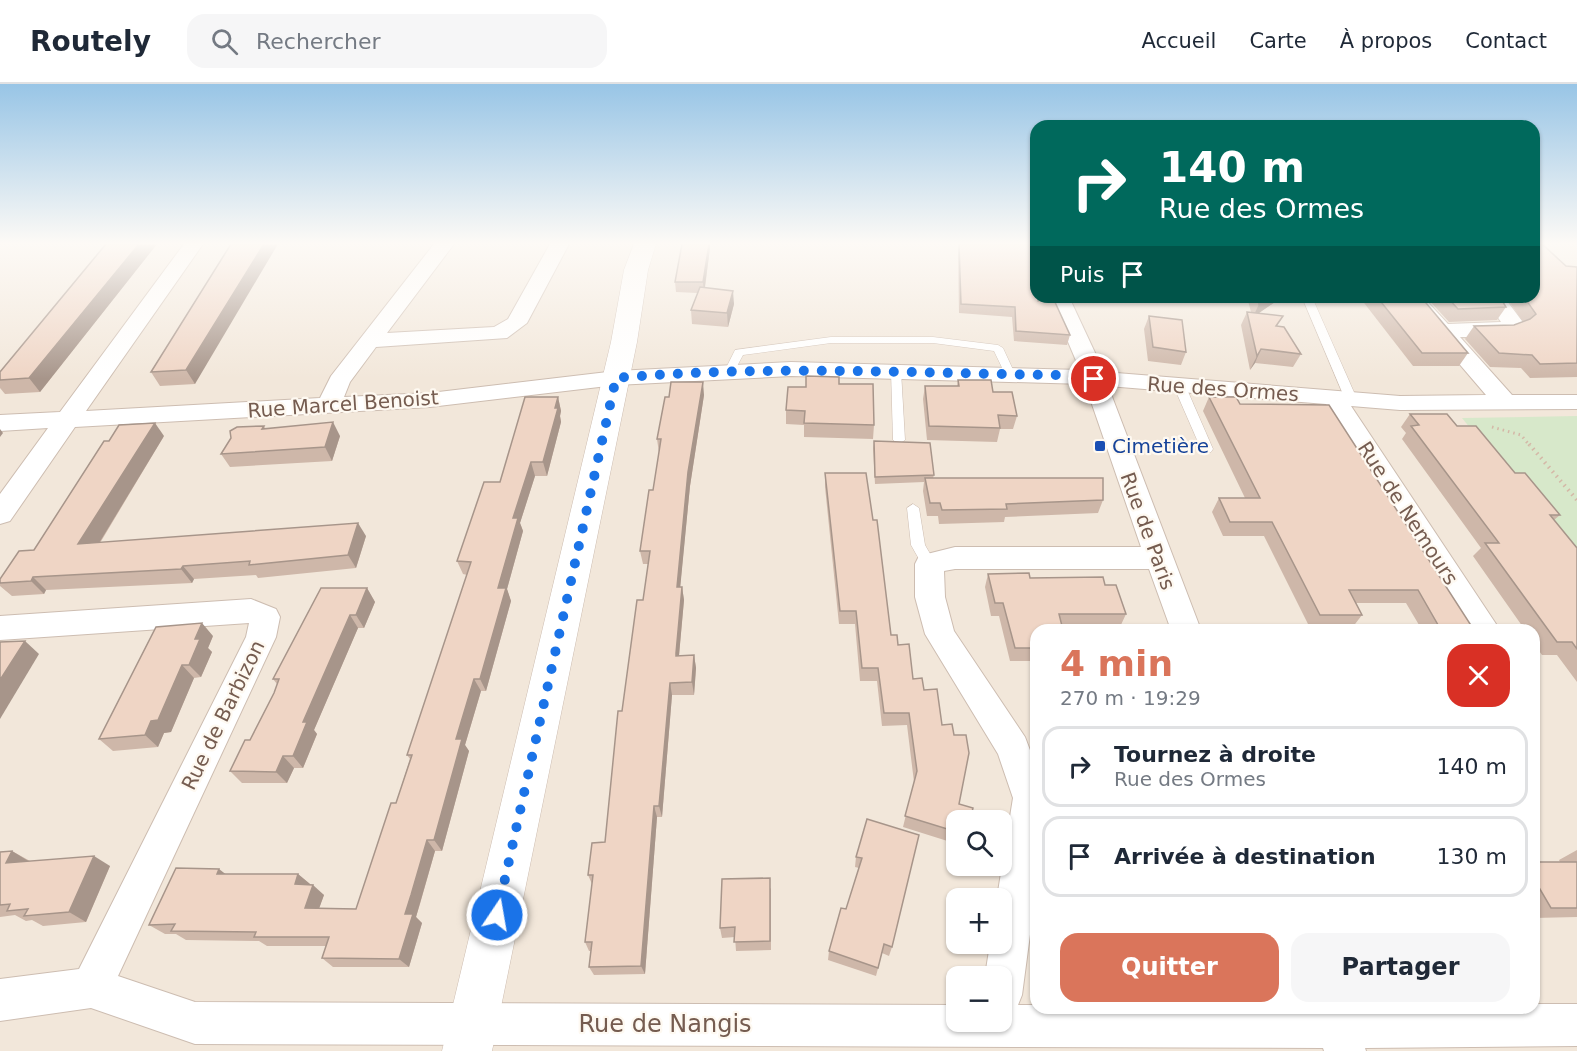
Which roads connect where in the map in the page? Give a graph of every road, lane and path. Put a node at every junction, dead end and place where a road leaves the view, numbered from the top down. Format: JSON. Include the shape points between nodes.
{"nodes":[{"id":1,"x":161,"y":289,"type":"edge"},
{"id":2,"x":410,"y":289,"type":"edge"},
{"id":3,"x":534,"y":289,"type":"edge"},
{"id":4,"x":632,"y":289,"type":"edge"},
{"id":5,"x":1062,"y":303,"type":"edge"},
{"id":6,"x":1309,"y":303,"type":"edge"},
{"id":7,"x":1417,"y":303,"type":"edge"},
{"id":8,"x":1498,"y":303,"type":"edge"},
{"id":9,"x":1442,"y":331,"type":"junction"},
{"id":10,"x":370,"y":341,"type":"junction"},
{"id":11,"x":730,"y":370,"type":"junction"},
{"id":12,"x":896,"y":371,"type":"junction"},
{"id":13,"x":1010,"y":374,"type":"junction"},
{"id":14,"x":616,"y":378,"type":"junction"},
{"id":15,"x":1094,"y":379,"type":"junction"},
{"id":16,"x":1180,"y":387,"type":"junction"},
{"id":17,"x":1341,"y":398,"type":"junction"},
{"id":18,"x":1455,"y":402,"type":"junction"},
{"id":19,"x":1577,"y":402,"type":"edge"},
{"id":20,"x":1506,"y":403,"type":"junction"},
{"id":21,"x":329,"y":405,"type":"junction"},
{"id":22,"x":68,"y":419,"type":"junction"},
{"id":23,"x":0,"y":423,"type":"edge"},
{"id":24,"x":899,"y":440,"type":"edge"},
{"id":25,"x":1207,"y":449,"type":"dead end"},
{"id":26,"x":1577,"y":500,"type":"edge"},
{"id":27,"x":913,"y":508,"type":"dead end"},
{"id":28,"x":0,"y":514,"type":"edge"},
{"id":29,"x":1158,"y":558,"type":"junction"},
{"id":30,"x":929,"y":564,"type":"junction"},
{"id":31,"x":1184,"y":624,"type":"edge"},
{"id":32,"x":1481,"y":624,"type":"edge"},
{"id":33,"x":0,"y":628,"type":"edge"},
{"id":34,"x":1030,"y":795,"type":"edge"},
{"id":35,"x":1030,"y":805,"type":"edge"},
{"id":36,"x":1006,"y":966,"type":"edge"},
{"id":37,"x":91,"y":988,"type":"junction"},
{"id":38,"x":0,"y":1000,"type":"edge"},
{"id":39,"x":1012,"y":1015,"type":"edge"},
{"id":40,"x":946,"y":1016,"type":"edge"},
{"id":41,"x":1515,"y":1017,"type":"edge"},
{"id":42,"x":1577,"y":1025,"type":"edge"},
{"id":43,"x":1337,"y":1029,"type":"edge"},
{"id":44,"x":470,"y":1038,"type":"edge"}],
"edges":[{"from":1,"to":22,"type":"street"},
{"from":2,"to":10,"type":"street"},
{"from":3,"to":10,"type":"street","via":[[516,323],[499,333]]},
{"from":4,"to":14,"type":"street"},
{"from":5,"to":15,"type":"street","name":"Rue de Paris"},
{"from":6,"to":17,"type":"lane"},
{"from":7,"to":9,"type":"street"},
{"from":8,"to":9,"type":"street","via":[[1514,325],[1500,330]]},
{"from":9,"to":20,"type":"street"},
{"from":10,"to":21,"type":"street","via":[[339,381]]},
{"from":11,"to":12,"type":"street","name":"Rue des Ormes"},
{"from":11,"to":13,"type":"lane","via":[[739,352],[831,340],[933,340],[998,348]]},
{"from":11,"to":14,"type":"street","name":"Rue des Ormes"},
{"from":12,"to":13,"type":"street","name":"Rue des Ormes"},
{"from":12,"to":24,"type":"lane"},
{"from":13,"to":15,"type":"street","name":"Rue des Ormes"},
{"from":14,"to":21,"type":"street","name":"Rue Marcel Benoist","via":[[430,400]]},
{"from":14,"to":44,"type":"street"},
{"from":15,"to":16,"type":"street","name":"Rue des Ormes"},
{"from":15,"to":29,"type":"street","name":"Rue de Paris"},
{"from":16,"to":17,"type":"street","name":"Rue des Ormes"},
{"from":16,"to":25,"type":"lane"},
{"from":17,"to":18,"type":"street","name":"Rue des Ormes"},
{"from":17,"to":32,"type":"street","name":"Rue de Nemours"},
{"from":18,"to":20,"type":"street","name":"Rue des Ormes"},
{"from":18,"to":26,"type":"path","via":[[1476,423],[1521,435]]},
{"from":19,"to":20,"type":"street","name":"Rue des Ormes"},
{"from":21,"to":22,"type":"street","name":"Rue Marcel Benoist"},
{"from":22,"to":23,"type":"street","name":"Rue Marcel Benoist"},
{"from":22,"to":28,"type":"street"},
{"from":27,"to":30,"type":"lane","via":[[918,545]]},
{"from":29,"to":30,"type":"street","via":[[955,558]]},
{"from":29,"to":31,"type":"street","name":"Rue de Paris"},
{"from":30,"to":34,"type":"street","via":[[930,597],[940,633],[1013,748]]},
{"from":33,"to":37,"type":"street","name":"Rue de Barbizon","via":[[251,611],[265,617],[261,636]]},
{"from":35,"to":36,"type":"street"},
{"from":37,"to":38,"type":"street","name":"Rue de Nangis"},
{"from":37,"to":44,"type":"street","name":"Rue de Nangis","via":[[195,1023]]},
{"from":39,"to":43,"type":"street","name":"Rue de Nangis"},
{"from":40,"to":44,"type":"street","name":"Rue de Nangis"},
{"from":41,"to":42,"type":"street","name":"Rue de Nangis"},
{"from":41,"to":43,"type":"street","name":"Rue de Nangis"}]}
